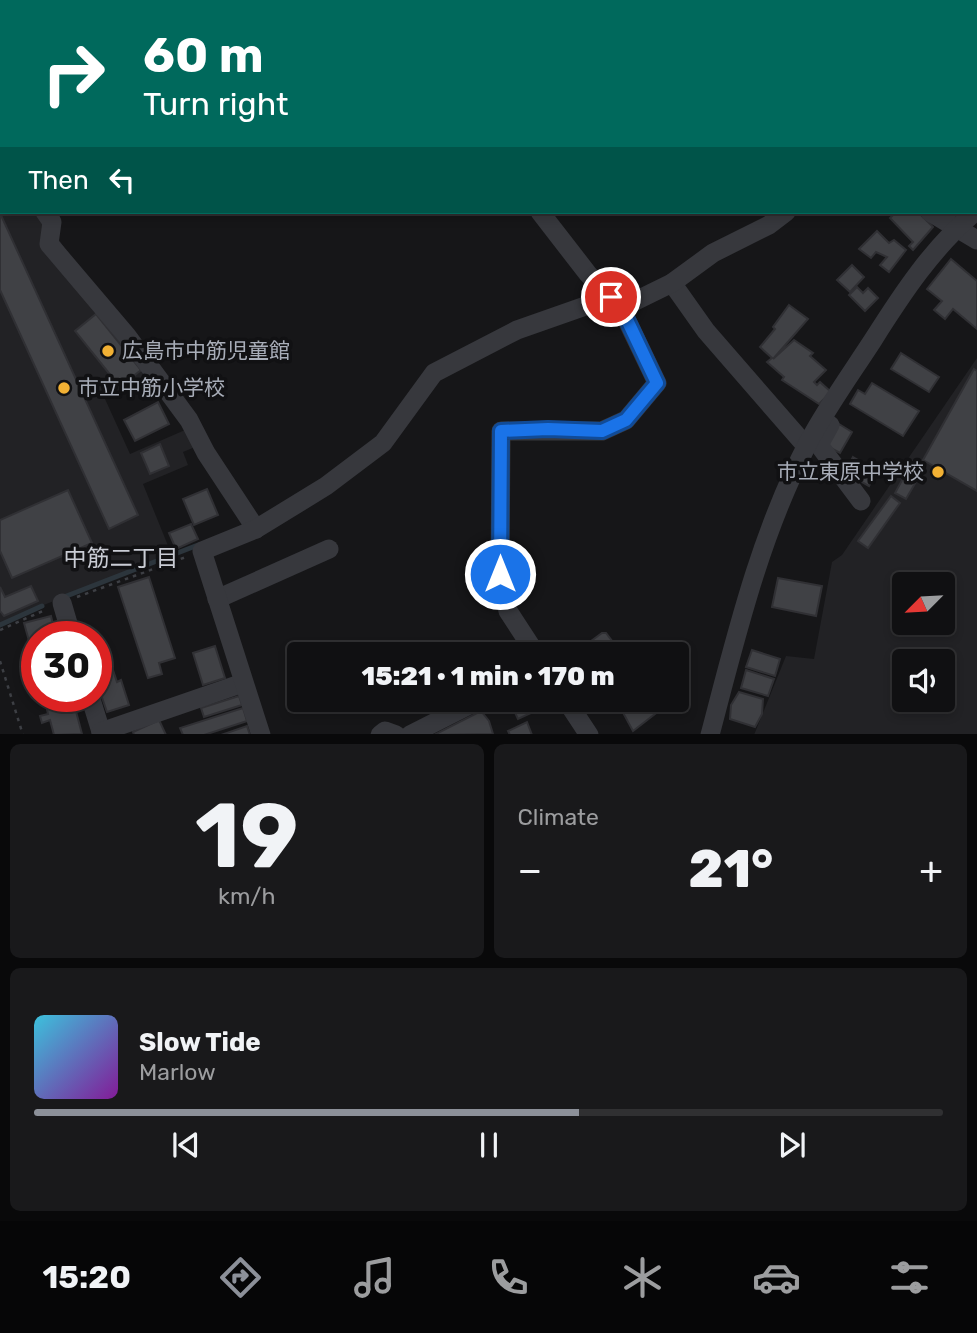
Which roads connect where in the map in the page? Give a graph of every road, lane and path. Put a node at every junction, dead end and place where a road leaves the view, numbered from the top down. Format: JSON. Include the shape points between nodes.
{"nodes":[{"id":1,"x":46,"y":214,"type":"edge"},
{"id":2,"x":542,"y":214,"type":"edge"},
{"id":3,"x":783,"y":214,"type":"edge"},
{"id":4,"x":933,"y":214,"type":"edge"},
{"id":5,"x":972,"y":214,"type":"edge"},
{"id":6,"x":955,"y":229,"type":"junction"},
{"id":7,"x":977,"y":240,"type":"edge"},
{"id":8,"x":672,"y":283,"type":"junction"},
{"id":9,"x":616,"y":302,"type":"junction"},
{"id":10,"x":825,"y":415,"type":"junction"},
{"id":11,"x":807,"y":446,"type":"junction"},
{"id":12,"x":861,"y":501,"type":"dead end"},
{"id":13,"x":256,"y":529,"type":"junction"},
{"id":14,"x":329,"y":549,"type":"dead end"},
{"id":15,"x":202,"y":551,"type":"junction"},
{"id":16,"x":217,"y":599,"type":"junction"},
{"id":17,"x":62,"y":603,"type":"junction"},
{"id":18,"x":67,"y":621,"type":"edge"},
{"id":19,"x":0,"y":630,"type":"edge"},
{"id":20,"x":528,"y":642,"type":"edge"},
{"id":21,"x":0,"y":661,"type":"edge"},
{"id":22,"x":243,"y":683,"type":"junction"},
{"id":23,"x":95,"y":712,"type":"edge"},
{"id":24,"x":455,"y":712,"type":"edge"},
{"id":25,"x":574,"y":712,"type":"edge"},
{"id":26,"x":23,"y":734,"type":"edge"},
{"id":27,"x":101,"y":734,"type":"edge"},
{"id":28,"x":261,"y":734,"type":"edge"},
{"id":29,"x":380,"y":734,"type":"edge"},
{"id":30,"x":396,"y":734,"type":"edge"},
{"id":31,"x":410,"y":734,"type":"edge"},
{"id":32,"x":589,"y":734,"type":"edge"},
{"id":33,"x":710,"y":734,"type":"edge"}],
"edges":[{"from":1,"to":13,"type":"street","via":[[52,222],[49,244],[190,420]]},
{"from":2,"to":9,"type":"street"},
{"from":3,"to":8,"type":"street","via":[[713,253]]},
{"from":4,"to":6,"type":"street"},
{"from":5,"to":6,"type":"street"},
{"from":6,"to":7,"type":"street"},
{"from":6,"to":10,"type":"street","via":[[905,289]]},
{"from":8,"to":9,"type":"street"},
{"from":8,"to":11,"type":"street","via":[[706,331]]},
{"from":9,"to":13,"type":"street","via":[[517,330],[434,373],[383,443],[326,486]]},
{"from":9,"to":20,"type":"street","via":[[657,383],[626,420],[602,431],[501,431],[500,574],[508,611]]},
{"from":10,"to":11,"type":"street"},
{"from":10,"to":12,"type":"street","via":[[832,420],[819,445]]},
{"from":11,"to":33,"type":"street","via":[[769,532]]},
{"from":13,"to":15,"type":"street"},
{"from":14,"to":16,"type":"street"},
{"from":15,"to":16,"type":"street"},
{"from":15,"to":17,"type":"path"},
{"from":16,"to":22,"type":"street"},
{"from":17,"to":18,"type":"street"},
{"from":17,"to":19,"type":"path"},
{"from":21,"to":26,"type":"path"},
{"from":22,"to":27,"type":"street"},
{"from":22,"to":28,"type":"street"},
{"from":23,"to":27,"type":"street"},
{"from":24,"to":31,"type":"street"},
{"from":25,"to":32,"type":"street"},
{"from":29,"to":30,"type":"street"}]}
